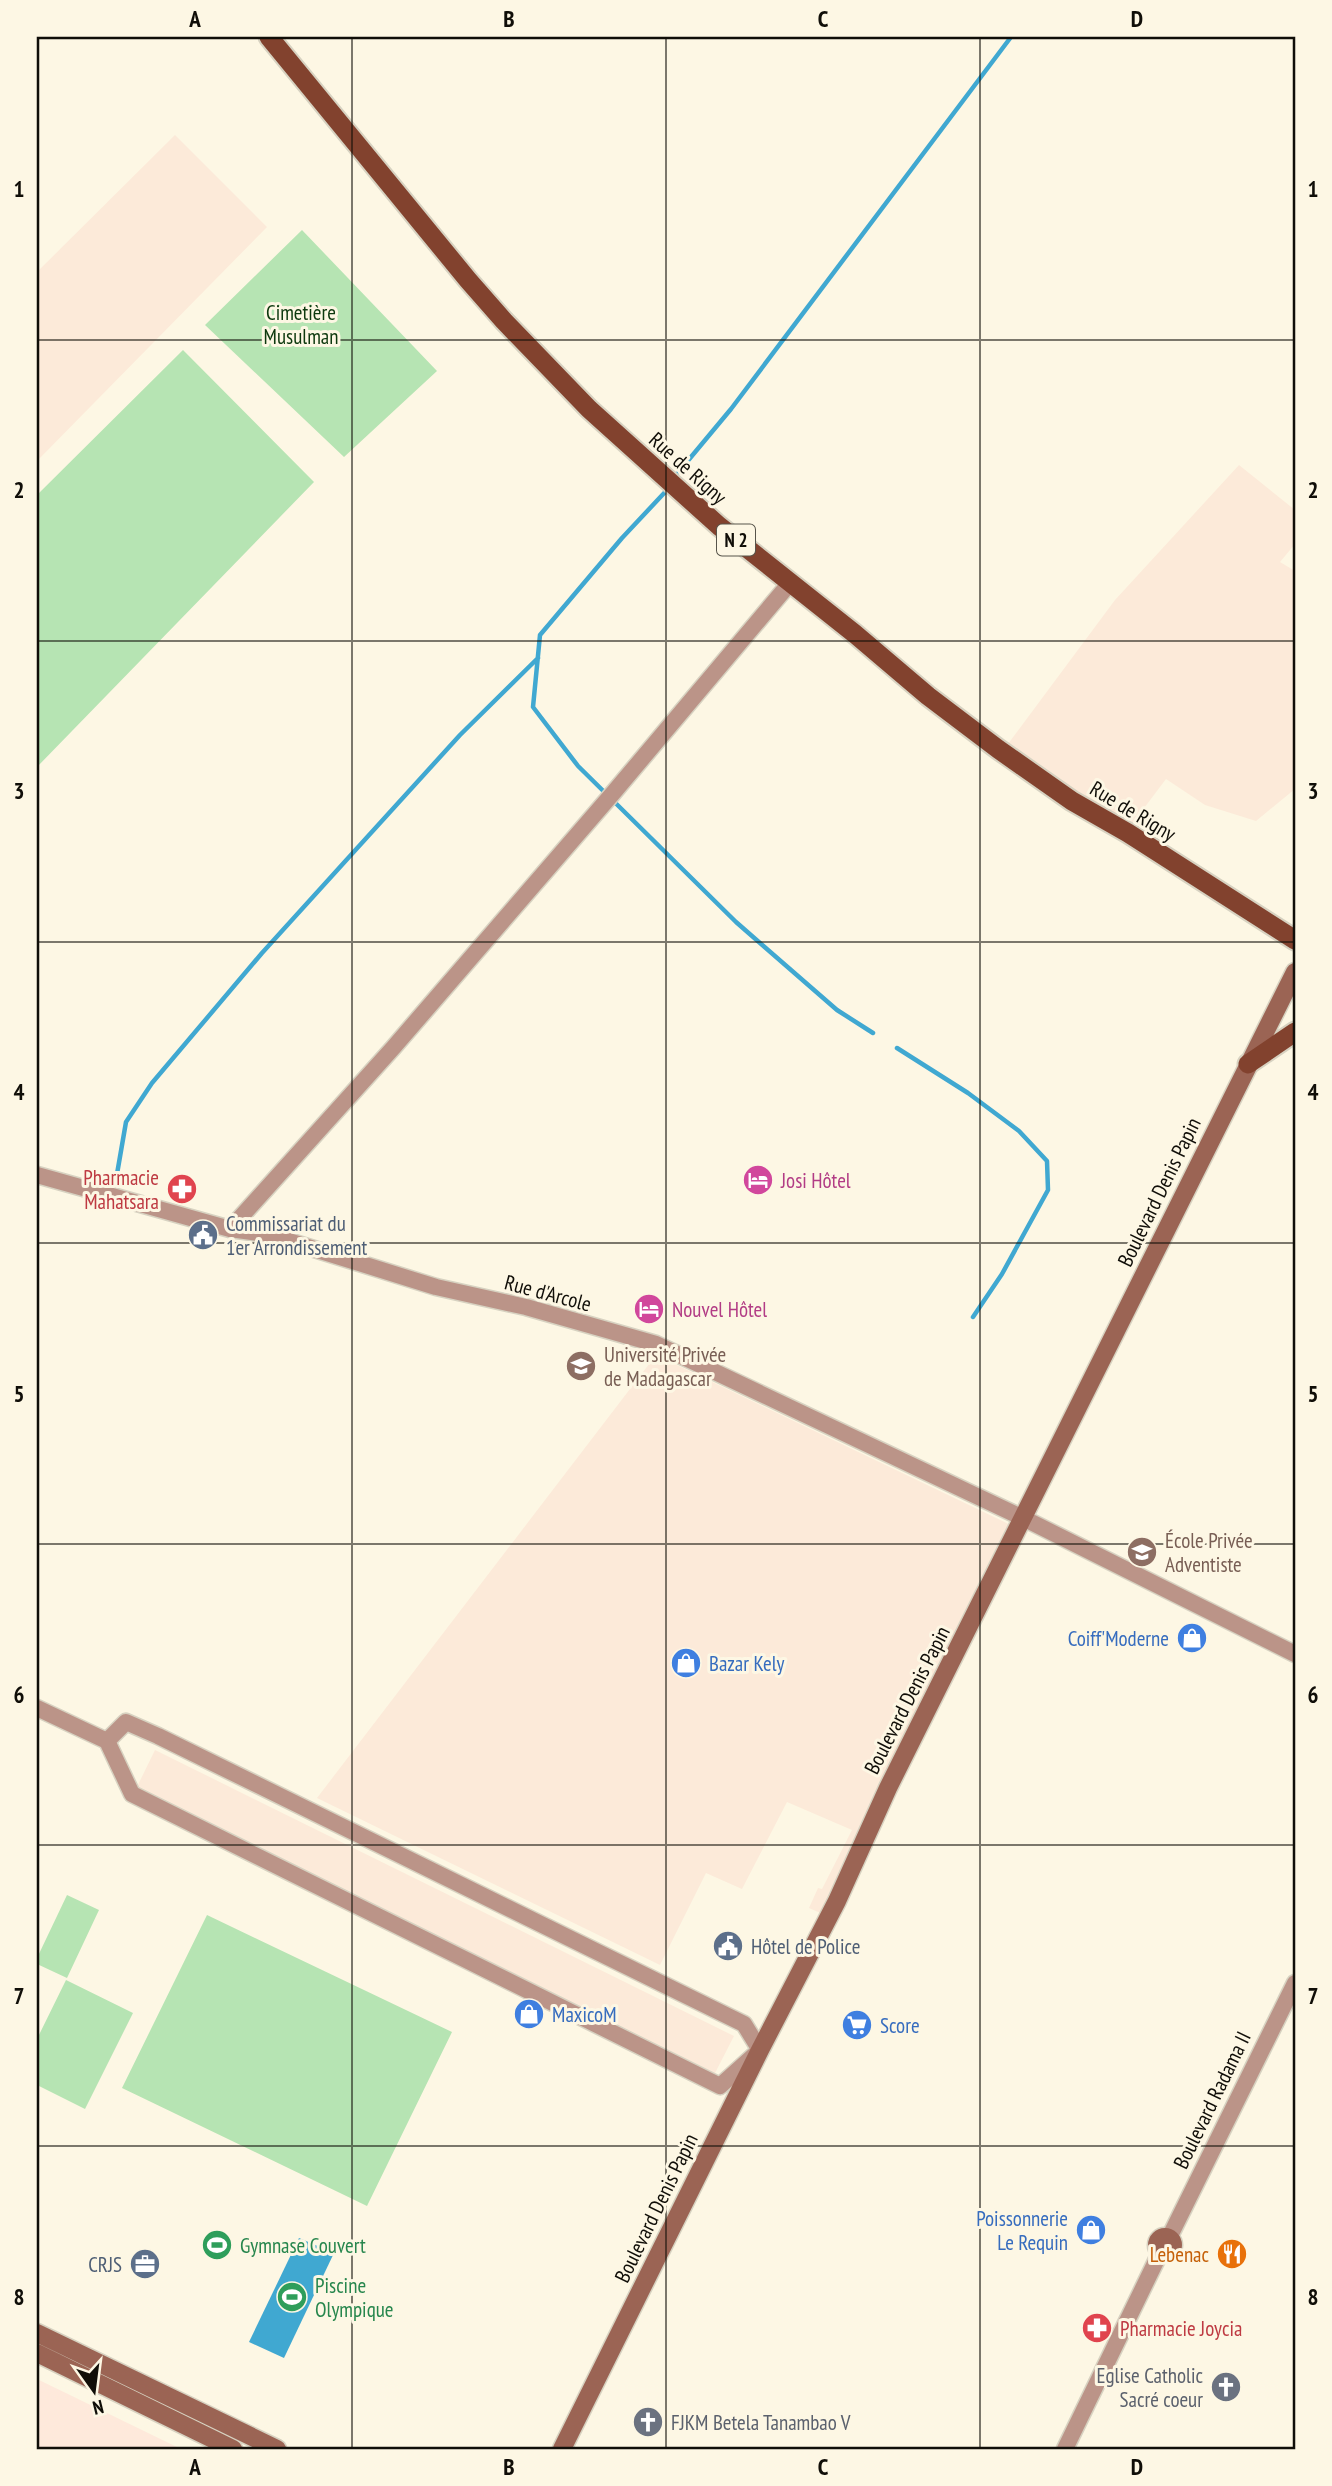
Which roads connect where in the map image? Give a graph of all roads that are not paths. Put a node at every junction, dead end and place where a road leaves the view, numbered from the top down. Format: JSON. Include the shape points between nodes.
{"nodes":[{"id":1,"x":269,"y":37,"type":"edge"},
{"id":2,"x":790,"y":583,"type":"junction"},
{"id":3,"x":1295,"y":940,"type":"edge"},
{"id":4,"x":1295,"y":972,"type":"edge"},
{"id":5,"x":1295,"y":1032,"type":"edge"},
{"id":6,"x":1248,"y":1064,"type":"junction"},
{"id":7,"x":37,"y":1175,"type":"edge"},
{"id":8,"x":230,"y":1229,"type":"junction"},
{"id":9,"x":1023,"y":1518,"type":"junction"},
{"id":10,"x":1295,"y":1654,"type":"edge"},
{"id":11,"x":37,"y":1708,"type":"edge"},
{"id":12,"x":107,"y":1741,"type":"junction"},
{"id":13,"x":1295,"y":1983,"type":"edge"},
{"id":14,"x":760,"y":2050,"type":"junction"},
{"id":15,"x":37,"y":2333,"type":"edge"},
{"id":16,"x":37,"y":2353,"type":"edge"},
{"id":17,"x":233,"y":2449,"type":"edge"},
{"id":18,"x":277,"y":2449,"type":"edge"},
{"id":19,"x":562,"y":2449,"type":"edge"},
{"id":20,"x":1065,"y":2449,"type":"edge"}],
"edges":[{"from":1,"to":2,"type":"main road","name":"Rue de Rigny","number":"N 2","via":[[505,321],[589,409]]},
{"from":2,"to":3,"type":"main road","name":"Rue de Rigny","number":"N 2","via":[[998,749],[1072,801]]},
{"from":2,"to":8,"type":"street","via":[[393,1048]]},
{"from":4,"to":6,"type":"main road","name":"Boulevard Denis Papin"},
{"from":5,"to":6,"type":"main road"},
{"from":6,"to":9,"type":"main road","name":"Boulevard Denis Papin"},
{"from":7,"to":8,"type":"street","name":"Rue d'Arcole"},
{"from":8,"to":9,"type":"street","name":"Rue d'Arcole","via":[[266,1234],[436,1287],[656,1344]]},
{"from":9,"to":10,"type":"street","name":"Rue d'Arcole"},
{"from":9,"to":14,"type":"main road","name":"Boulevard Denis Papin"},
{"from":11,"to":12,"type":"street"},
{"from":12,"to":14,"type":"street","via":[[126,1722],[158,1736],[744,2024]]},
{"from":12,"to":14,"type":"street","via":[[132,1794],[720,2086]]},
{"from":13,"to":20,"type":"street","name":"Boulevard Radama II"},
{"from":14,"to":19,"type":"main road","name":"Boulevard Denis Papin"},
{"from":15,"to":18,"type":"main road"},
{"from":16,"to":17,"type":"main road"}]}
